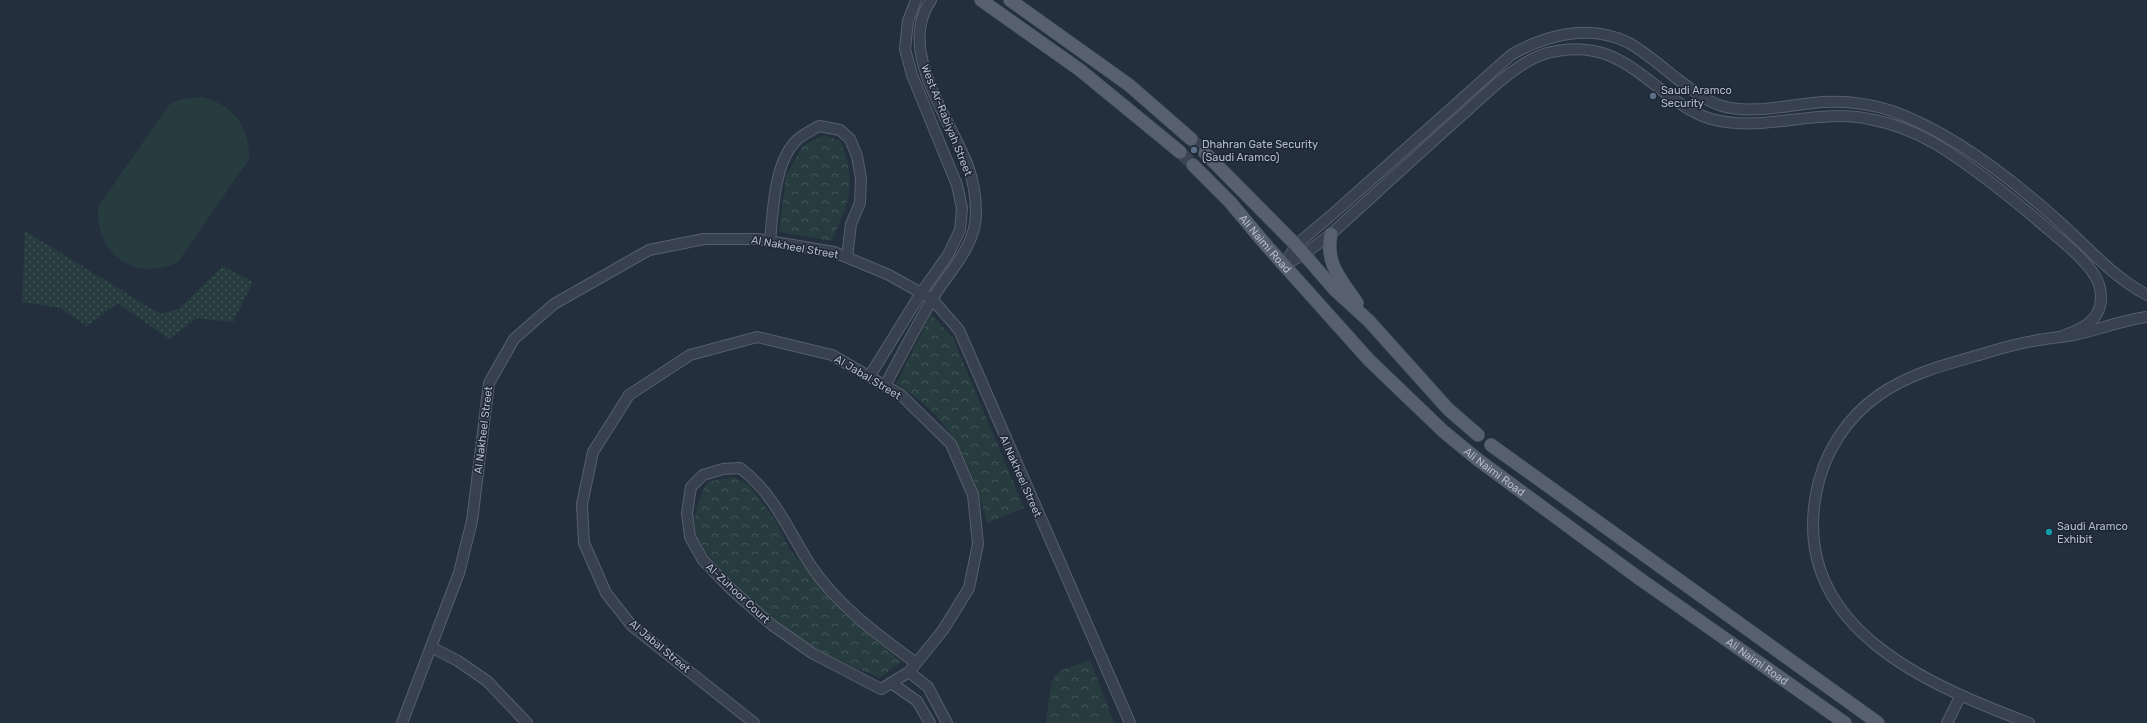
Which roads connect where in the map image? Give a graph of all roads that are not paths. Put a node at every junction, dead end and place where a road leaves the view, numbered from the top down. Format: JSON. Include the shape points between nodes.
{"nodes":[{"id":1,"x":916,"y":0,"type":"edge"},
{"id":2,"x":931,"y":0,"type":"edge"},
{"id":3,"x":981,"y":0,"type":"edge"},
{"id":4,"x":1010,"y":0,"type":"edge"},
{"id":5,"x":1630,"y":44,"type":"junction"},
{"id":6,"x":1622,"y":60,"type":"junction"},
{"id":7,"x":1695,"y":92,"type":"junction"},
{"id":8,"x":1688,"y":109,"type":"junction"},
{"id":9,"x":1173,"y":124,"type":"junction"},
{"id":10,"x":1162,"y":137,"type":"junction"},
{"id":11,"x":1191,"y":139,"type":"tunnel mouth"},
{"id":12,"x":1180,"y":152,"type":"tunnel mouth"},
{"id":13,"x":1205,"y":153,"type":"tunnel mouth"},
{"id":14,"x":1214,"y":162,"type":"junction"},
{"id":15,"x":1193,"y":165,"type":"tunnel mouth"},
{"id":16,"x":1203,"y":174,"type":"junction"},
{"id":17,"x":1331,"y":234,"type":"junction"},
{"id":18,"x":770,"y":241,"type":"junction"},
{"id":19,"x":1299,"y":250,"type":"junction"},
{"id":20,"x":847,"y":257,"type":"junction"},
{"id":21,"x":1284,"y":265,"type":"junction"},
{"id":22,"x":921,"y":293,"type":"junction"},
{"id":23,"x":2147,"y":295,"type":"edge"},
{"id":24,"x":932,"y":299,"type":"junction"},
{"id":25,"x":2147,"y":317,"type":"edge"},
{"id":26,"x":1369,"y":321,"type":"junction"},
{"id":27,"x":2060,"y":337,"type":"junction"},
{"id":28,"x":869,"y":377,"type":"junction"},
{"id":29,"x":885,"y":386,"type":"junction"},
{"id":30,"x":1478,"y":435,"type":"dead end"},
{"id":31,"x":1491,"y":445,"type":"dead end"},
{"id":32,"x":431,"y":647,"type":"junction"},
{"id":33,"x":916,"y":663,"type":"junction"},
{"id":34,"x":909,"y":672,"type":"junction"},
{"id":35,"x":891,"y":683,"type":"junction"},
{"id":36,"x":1961,"y":696,"type":"junction"},
{"id":37,"x":402,"y":723,"type":"edge"},
{"id":38,"x":527,"y":723,"type":"edge"},
{"id":39,"x":754,"y":723,"type":"edge"},
{"id":40,"x":930,"y":723,"type":"edge"},
{"id":41,"x":947,"y":723,"type":"edge"},
{"id":42,"x":1130,"y":723,"type":"edge"},
{"id":43,"x":1845,"y":723,"type":"edge"},
{"id":44,"x":1878,"y":723,"type":"edge"},
{"id":45,"x":1947,"y":723,"type":"edge"},
{"id":46,"x":2029,"y":723,"type":"edge"}],
"edges":[{"from":1,"to":22,"type":"street","name":"West Ar-Rabiyah Street","via":[[908,21],[905,49],[912,75],[957,185],[962,208],[960,230],[948,254]]},
{"from":2,"to":24,"type":"street","name":"West Ar-Rabiyah Street","via":[[924,11],[919,46],[931,84],[968,167],[976,214],[971,237],[962,257]]},
{"from":3,"to":10,"type":"main road","via":[[1080,70]]},
{"from":4,"to":9,"type":"main road","via":[[1107,69]]},
{"from":5,"to":6,"type":"street","via":[[1633,50],[1631,55]]},
{"from":5,"to":7,"type":"street"},
{"from":5,"to":19,"type":"street","via":[[1604,35],[1574,33],[1541,40],[1511,55]]},
{"from":6,"to":8,"type":"street"},
{"from":6,"to":17,"type":"street","via":[[1602,52],[1581,49],[1552,52],[1524,63],[1487,93]]},
{"from":7,"to":8,"type":"street","via":[[1685,97]]},
{"from":7,"to":23,"type":"street","via":[[1721,106],[1733,108],[1756,109],[1826,102],[1843,103],[1876,107],[1914,120],[1938,132],[1994,169],[2056,218],[2113,273]]},
{"from":8,"to":27,"type":"street","via":[[1713,120],[1737,123],[1849,115],[1889,124],[1932,142],[2017,203],[2057,237],[2096,277],[2101,300],[2094,318],[2087,326]]},
{"from":9,"to":10,"type":"main road","via":[[1176,130],[1174,136]]},
{"from":9,"to":11,"type":"main road"},
{"from":10,"to":12,"type":"main road"},
{"from":13,"to":14,"type":"main road","name":"Ali Naimi Road"},
{"from":14,"to":16,"type":"main road","via":[[1208,160],[1203,163]]},
{"from":14,"to":19,"type":"main road","name":"Ali Naimi Road"},
{"from":15,"to":16,"type":"main road","name":"Ali Naimi Road"},
{"from":16,"to":21,"type":"main road","name":"Ali Naimi Road"},
{"from":17,"to":19,"type":"street"},
{"from":17,"to":26,"type":"main road","via":[[1329,254],[1335,271]]},
{"from":18,"to":20,"type":"street","name":"Al Nakheel Street","via":[[834,252]]},
{"from":18,"to":20,"type":"street","via":[[775,194],[783,161],[798,140],[819,126],[840,130],[850,138],[857,156],[861,179],[860,203],[851,224]]},
{"from":18,"to":32,"type":"street","name":"Al Nakheel Street","via":[[704,239],[649,250],[554,304],[514,339],[489,383],[472,521],[459,574]]},
{"from":19,"to":21,"type":"street"},
{"from":19,"to":26,"type":"main road","name":"Ali Naimi Road","via":[[1335,290]]},
{"from":20,"to":22,"type":"street","name":"Al Nakheel Street","via":[[889,274]]},
{"from":21,"to":43,"type":"main road","name":"Ali Naimi Road","via":[[1369,360],[1442,431],[1640,579]]},
{"from":22,"to":24,"type":"street","name":"Al Nakheel Street"},
{"from":22,"to":28,"type":"street","name":"West Ar-Rabiyah Street"},
{"from":24,"to":29,"type":"street","name":"West Ar-Rabiyah Street"},
{"from":24,"to":42,"type":"street","name":"Al Nakheel Street","via":[[959,330]]},
{"from":25,"to":27,"type":"street"},
{"from":26,"to":30,"type":"main road","name":"Ali Naimi Road","via":[[1448,409]]},
{"from":27,"to":36,"type":"street","via":[[2003,347],[1929,370],[1892,387],[1862,408],[1847,425],[1831,449],[1821,473],[1814,503],[1813,535],[1818,562],[1840,609],[1852,624],[1880,649]]},
{"from":28,"to":29,"type":"street","name":"Al Jabal Street"},
{"from":28,"to":39,"type":"street","name":"Al Jabal Street","via":[[832,355],[757,337],[690,355],[629,394],[592,452],[582,504],[584,543],[606,592],[632,626]]},
{"from":29,"to":33,"type":"street","name":"Al Jabal Street","via":[[901,395],[951,444],[973,495],[978,544],[968,588],[943,630]]},
{"from":31,"to":44,"type":"main road","name":"Ali Naimi Road"},
{"from":32,"to":37,"type":"street","name":"Al Nakheel Street"},
{"from":32,"to":38,"type":"street","via":[[458,661],[487,681]]},
{"from":33,"to":34,"type":"street","name":"Al Jabal Street"},
{"from":33,"to":35,"type":"street","name":"Al-Zuhoor Court","via":[[881,638],[843,605],[812,567],[779,511],[752,477],[740,468],[723,469],[703,475],[691,487],[687,513],[690,537],[703,560],[772,625],[812,653],[881,689]]},
{"from":34,"to":35,"type":"street","name":"Al-Zuhoor Court"},
{"from":34,"to":41,"type":"street","via":[[928,687]]},
{"from":35,"to":40,"type":"street","via":[[918,701]]},
{"from":36,"to":45,"type":"street"},
{"from":36,"to":46,"type":"street"}]}
